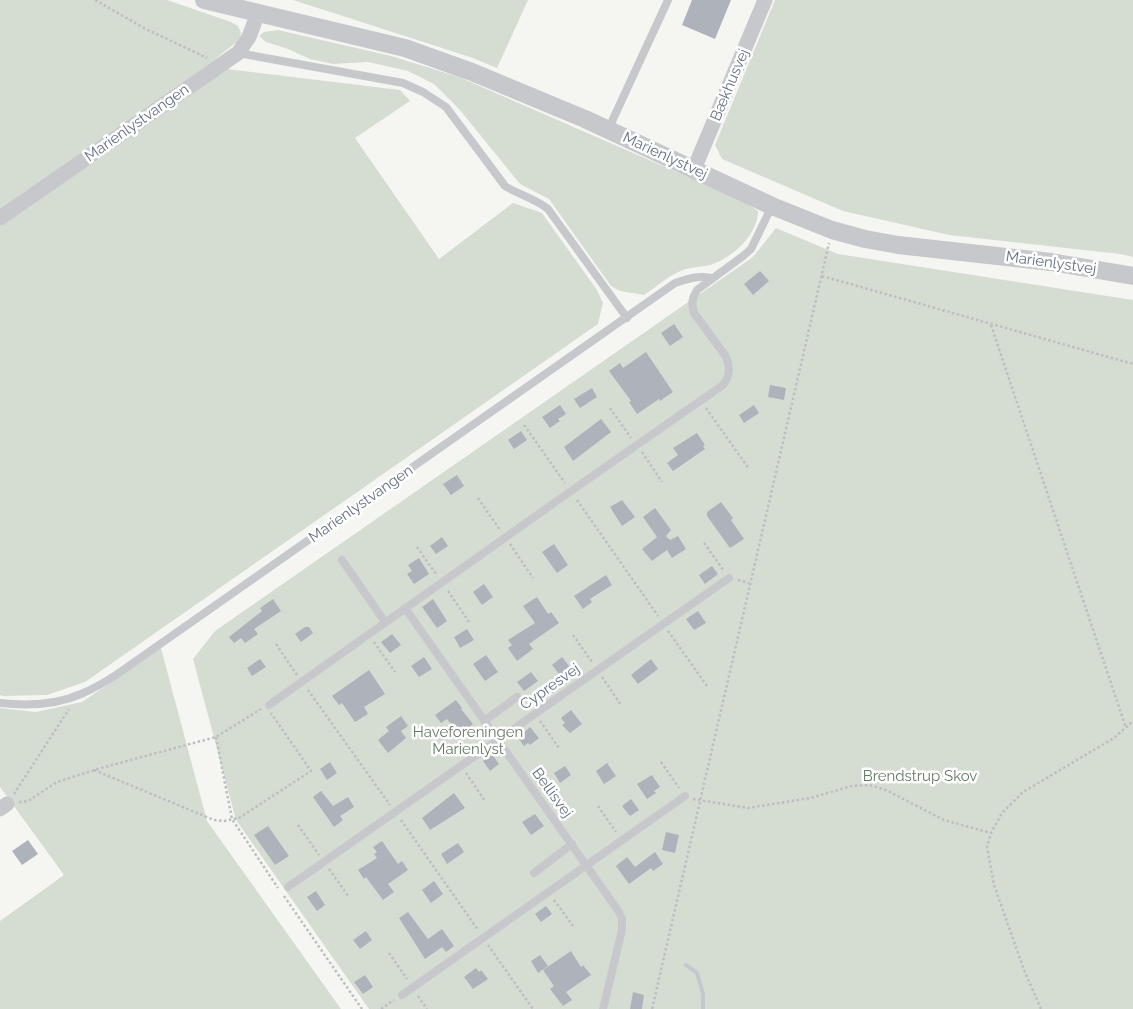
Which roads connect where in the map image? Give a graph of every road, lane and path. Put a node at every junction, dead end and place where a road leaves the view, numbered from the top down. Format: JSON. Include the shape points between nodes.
{"nodes":[{"id":1,"x":95,"y":0,"type":"edge"},
{"id":2,"x":204,"y":0,"type":"edge"},
{"id":3,"x":668,"y":0,"type":"edge"},
{"id":4,"x":765,"y":0,"type":"edge"},
{"id":5,"x":258,"y":13,"type":"junction"},
{"id":6,"x":238,"y":53,"type":"junction"},
{"id":7,"x":222,"y":66,"type":"junction"},
{"id":8,"x":608,"y":130,"type":"junction"},
{"id":9,"x":694,"y":169,"type":"junction"},
{"id":10,"x":772,"y":206,"type":"junction"},
{"id":11,"x":0,"y":218,"type":"edge"},
{"id":12,"x":832,"y":230,"type":"junction"},
{"id":13,"x":821,"y":276,"type":"junction"},
{"id":14,"x":1133,"y":276,"type":"edge"},
{"id":15,"x":711,"y":278,"type":"junction"},
{"id":16,"x":626,"y":318,"type":"junction"},
{"id":17,"x":991,"y":325,"type":"junction"},
{"id":18,"x":1133,"y":364,"type":"edge"},
{"id":19,"x":701,"y":401,"type":"junction"},
{"id":20,"x":524,"y":424,"type":"dead end"},
{"id":21,"x":748,"y":469,"type":"dead end"},
{"id":22,"x":571,"y":491,"type":"junction"},
{"id":23,"x":704,"y":543,"type":"dead end"},
{"id":24,"x":342,"y":560,"type":"dead end"},
{"id":25,"x":729,"y":578,"type":"joint"},
{"id":26,"x":405,"y":608,"type":"junction"},
{"id":27,"x":385,"y":622,"type":"junction"},
{"id":28,"x":664,"y":624,"type":"junction"},
{"id":29,"x":368,"y":634,"type":"junction"},
{"id":30,"x":276,"y":644,"type":"dead end"},
{"id":31,"x":395,"y":672,"type":"dead end"},
{"id":32,"x":302,"y":681,"type":"junction"},
{"id":33,"x":707,"y":686,"type":"dead end"},
{"id":34,"x":517,"y":697,"type":"dead end"},
{"id":35,"x":68,"y":698,"type":"junction"},
{"id":36,"x":0,"y":703,"type":"edge"},
{"id":37,"x":269,"y":705,"type":"dead end"},
{"id":38,"x":535,"y":714,"type":"junction"},
{"id":39,"x":484,"y":721,"type":"junction"},
{"id":40,"x":1133,"y":721,"type":"edge"},
{"id":41,"x":1126,"y":728,"type":"junction"},
{"id":42,"x":216,"y":737,"type":"junction"},
{"id":43,"x":497,"y":739,"type":"junction"},
{"id":44,"x":559,"y":748,"type":"dead end"},
{"id":45,"x":661,"y":762,"type":"dead end"},
{"id":46,"x":94,"y":770,"type":"junction"},
{"id":47,"x":685,"y":796,"type":"joint"},
{"id":48,"x":700,"y":801,"type":"junction"},
{"id":49,"x":4,"y":806,"type":"edge"},
{"id":50,"x":598,"y":806,"type":"dead end"},
{"id":51,"x":395,"y":812,"type":"junction"},
{"id":52,"x":232,"y":819,"type":"junction"},
{"id":53,"x":991,"y":833,"type":"junction"},
{"id":54,"x":622,"y":841,"type":"junction"},
{"id":55,"x":572,"y":844,"type":"junction"},
{"id":56,"x":587,"y":866,"type":"junction"},
{"id":57,"x":534,"y":873,"type":"dead end"},
{"id":58,"x":288,"y":886,"type":"dead end"},
{"id":59,"x":549,"y":892,"type":"junction"},
{"id":60,"x":573,"y":926,"type":"dead end"},
{"id":61,"x":483,"y":938,"type":"junction"},
{"id":62,"x":402,"y":995,"type":"joint"},
{"id":63,"x":362,"y":1009,"type":"edge"},
{"id":64,"x":381,"y":1009,"type":"edge"},
{"id":65,"x":533,"y":1009,"type":"edge"},
{"id":66,"x":603,"y":1009,"type":"edge"},
{"id":67,"x":652,"y":1009,"type":"edge"},
{"id":68,"x":1040,"y":1009,"type":"edge"}],
"edges":[{"from":1,"to":7,"type":"path"},
{"from":2,"to":5,"type":"street","name":"Marienlystvej"},
{"from":3,"to":8,"type":"lane"},
{"from":4,"to":9,"type":"street","name":"Bækhusvej"},
{"from":5,"to":6,"type":"street","name":"Marienlystvangen","via":[[249,37]]},
{"from":5,"to":8,"type":"street","name":"Marienlystvej","via":[[405,48],[472,72]]},
{"from":6,"to":7,"type":"street","name":"Marienlystvangen"},
{"from":6,"to":16,"type":"lane","via":[[403,83],[446,107],[505,186],[548,208]]},
{"from":7,"to":11,"type":"street","name":"Marienlystvangen"},
{"from":8,"to":9,"type":"street","name":"Marienlystvej"},
{"from":9,"to":10,"type":"street","name":"Marienlystvej"},
{"from":10,"to":12,"type":"street","name":"Marienlystvej"},
{"from":10,"to":15,"type":"lane","via":[[751,249]]},
{"from":12,"to":13,"type":"path"},
{"from":12,"to":14,"type":"street","name":"Marienlystvej","via":[[898,245],[1051,262]]},
{"from":13,"to":17,"type":"path"},
{"from":13,"to":48,"type":"path"},
{"from":15,"to":16,"type":"lane","name":"Marienlystvangen","via":[[704,276],[675,283]]},
{"from":15,"to":19,"type":"lane","via":[[697,290],[692,306],[725,355],[729,371],[723,385]]},
{"from":16,"to":35,"type":"lane","name":"Marienlystvangen","via":[[116,675],[81,695]]},
{"from":17,"to":18,"type":"path"},
{"from":17,"to":41,"type":"path"},
{"from":19,"to":21,"type":"path"},
{"from":19,"to":22,"type":"lane"},
{"from":20,"to":22,"type":"path"},
{"from":22,"to":26,"type":"lane"},
{"from":22,"to":28,"type":"path"},
{"from":23,"to":25,"type":"path"},
{"from":24,"to":27,"type":"lane"},
{"from":25,"to":28,"type":"lane","name":"Cypresvej"},
{"from":26,"to":27,"type":"lane"},
{"from":26,"to":39,"type":"lane","name":"Bellisvej"},
{"from":27,"to":29,"type":"lane"},
{"from":28,"to":33,"type":"path"},
{"from":28,"to":38,"type":"lane","name":"Cypresvej"},
{"from":29,"to":31,"type":"path"},
{"from":29,"to":32,"type":"lane"},
{"from":30,"to":32,"type":"path"},
{"from":32,"to":37,"type":"lane"},
{"from":32,"to":51,"type":"path"},
{"from":34,"to":39,"type":"lane"},
{"from":35,"to":36,"type":"lane","name":"Marienlystvangen","via":[[20,706]]},
{"from":35,"to":49,"type":"path","via":[[70,707]]},
{"from":38,"to":43,"type":"lane","name":"Cypresvej"},
{"from":38,"to":44,"type":"path"},
{"from":39,"to":43,"type":"lane","name":"Bellisvej"},
{"from":40,"to":41,"type":"path"},
{"from":41,"to":53,"type":"path","via":[[1023,792],[1002,813]]},
{"from":42,"to":46,"type":"path"},
{"from":42,"to":52,"type":"path"},
{"from":42,"to":52,"type":"path","via":[[267,706],[310,771],[239,818]]},
{"from":43,"to":51,"type":"lane","name":"Cypresvej"},
{"from":43,"to":55,"type":"lane","name":"Bellisvej"},
{"from":45,"to":47,"type":"path"},
{"from":46,"to":49,"type":"path","via":[[57,782],[28,801]]},
{"from":46,"to":52,"type":"path","via":[[214,820]]},
{"from":47,"to":54,"type":"lane"},
{"from":48,"to":53,"type":"path","via":[[748,808],[869,785],[886,790],[944,820]]},
{"from":48,"to":67,"type":"path"},
{"from":50,"to":54,"type":"path"},
{"from":51,"to":58,"type":"lane","name":"Cypresvej"},
{"from":51,"to":61,"type":"path"},
{"from":52,"to":63,"type":"path"},
{"from":53,"to":68,"type":"path","via":[[987,847],[994,885]]},
{"from":54,"to":56,"type":"lane"},
{"from":55,"to":56,"type":"lane","name":"Bellisvej"},
{"from":55,"to":57,"type":"lane"},
{"from":56,"to":59,"type":"lane"},
{"from":56,"to":66,"type":"lane","name":"Bellisvej","via":[[622,919]]},
{"from":59,"to":60,"type":"path"},
{"from":59,"to":61,"type":"lane"},
{"from":61,"to":62,"type":"lane"},
{"from":61,"to":65,"type":"path"},
{"from":62,"to":64,"type":"path"}]}
